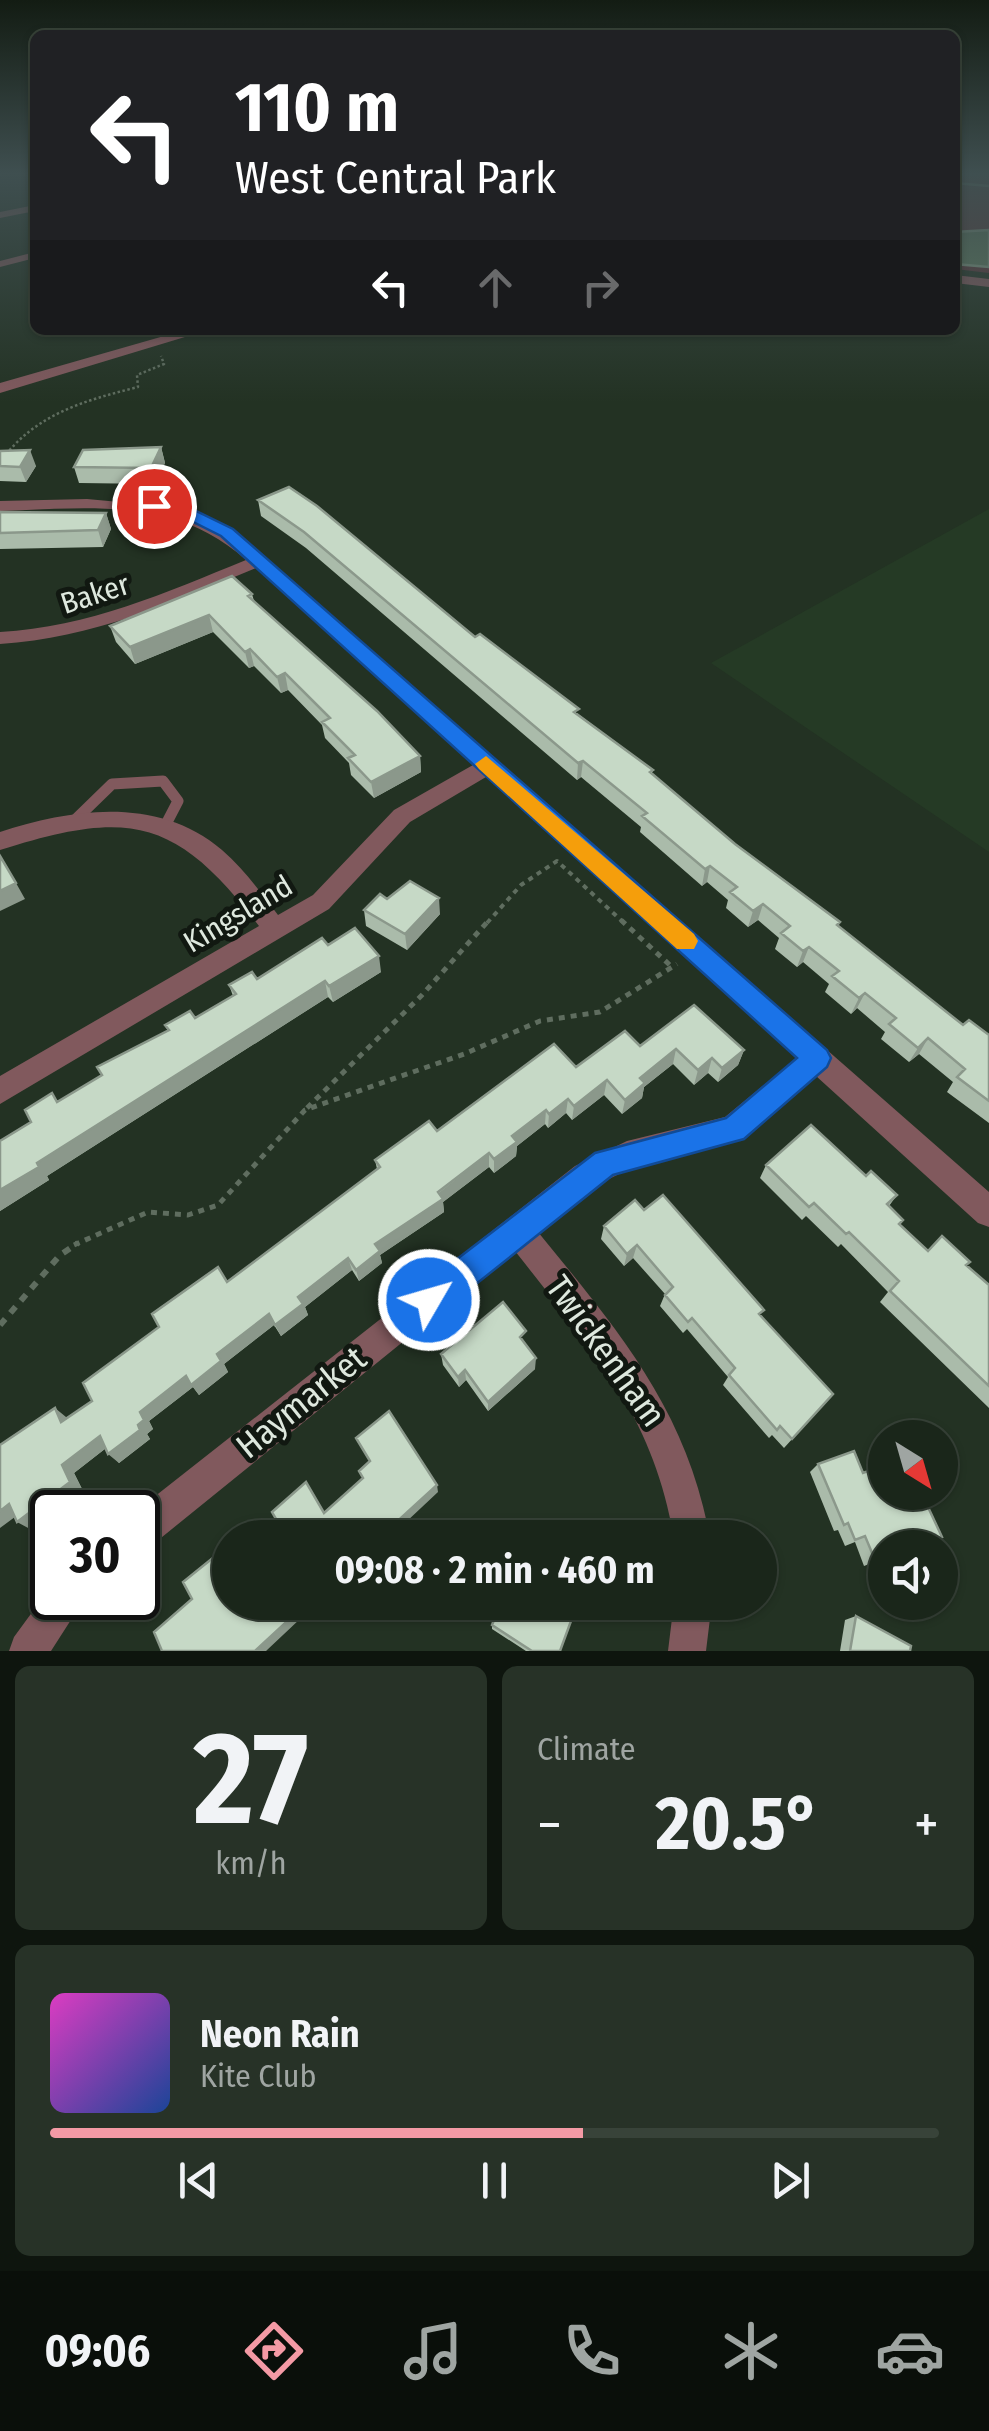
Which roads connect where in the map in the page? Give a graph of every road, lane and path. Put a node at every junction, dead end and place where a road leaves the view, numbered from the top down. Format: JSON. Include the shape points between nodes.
{"nodes":[{"id":1,"x":29,"y":257,"type":"edge"},
{"id":2,"x":0,"y":264,"type":"edge"},
{"id":3,"x":960,"y":280,"type":"edge"},
{"id":4,"x":989,"y":283,"type":"edge"},
{"id":5,"x":184,"y":335,"type":"edge"},
{"id":6,"x":161,"y":356,"type":"dead end"},
{"id":7,"x":0,"y":388,"type":"edge"},
{"id":8,"x":0,"y":462,"type":"edge"},
{"id":9,"x":0,"y":506,"type":"edge"},
{"id":10,"x":258,"y":561,"type":"junction"},
{"id":11,"x":0,"y":638,"type":"edge"},
{"id":12,"x":488,"y":766,"type":"junction"},
{"id":13,"x":74,"y":820,"type":"junction"},
{"id":14,"x":164,"y":828,"type":"junction"},
{"id":15,"x":0,"y":841,"type":"edge"},
{"id":16,"x":276,"y":930,"type":"junction"},
{"id":17,"x":696,"y":950,"type":"junction"},
{"id":18,"x":673,"y":968,"type":"junction"},
{"id":19,"x":817,"y":1058,"type":"junction"},
{"id":20,"x":0,"y":1091,"type":"edge"},
{"id":21,"x":305,"y":1110,"type":"junction"},
{"id":22,"x":989,"y":1212,"type":"edge"},
{"id":23,"x":517,"y":1230,"type":"junction"},
{"id":24,"x":0,"y":1325,"type":"edge"},
{"id":25,"x":160,"y":1515,"type":"edge"},
{"id":26,"x":690,"y":1520,"type":"edge"},
{"id":27,"x":50,"y":1620,"type":"edge"},
{"id":28,"x":690,"y":1620,"type":"edge"},
{"id":29,"x":28,"y":1651,"type":"edge"},
{"id":30,"x":686,"y":1651,"type":"edge"}],
"edges":[{"from":1,"to":2,"type":"street"},
{"from":3,"to":4,"type":"street"},
{"from":5,"to":7,"type":"street"},
{"from":6,"to":8,"type":"path","via":[[164,364],[137,375],[138,387],[68,404],[28,426]]},
{"from":9,"to":10,"type":"street","via":[[154,506],[214,525]]},
{"from":10,"to":11,"type":"street","name":"Baker","via":[[96,626]]},
{"from":10,"to":12,"type":"street"},
{"from":12,"to":16,"type":"street","name":"Kingsland","via":[[402,816],[321,902]]},
{"from":12,"to":17,"type":"street"},
{"from":13,"to":14,"type":"street"},
{"from":13,"to":14,"type":"lane","via":[[102,787],[128,778],[162,782],[178,801]]},
{"from":13,"to":15,"type":"street"},
{"from":14,"to":16,"type":"street","via":[[210,853]]},
{"from":16,"to":20,"type":"street","name":"Kingsland"},
{"from":17,"to":18,"type":"path"},
{"from":17,"to":19,"type":"street"},
{"from":18,"to":21,"type":"path","via":[[600,1012],[540,1021]]},
{"from":18,"to":21,"type":"path","via":[[557,861],[521,885]]},
{"from":19,"to":22,"type":"street"},
{"from":19,"to":23,"type":"street","name":"Haymarket","via":[[734,1130],[605,1163]]},
{"from":21,"to":24,"type":"path","via":[[218,1205],[188,1214],[148,1212],[90,1236],[60,1255]]},
{"from":23,"to":25,"type":"street","name":"Haymarket"},
{"from":23,"to":26,"type":"street","name":"Twickenham","via":[[664,1427]]},
{"from":27,"to":29,"type":"street"},
{"from":28,"to":30,"type":"street"}]}
